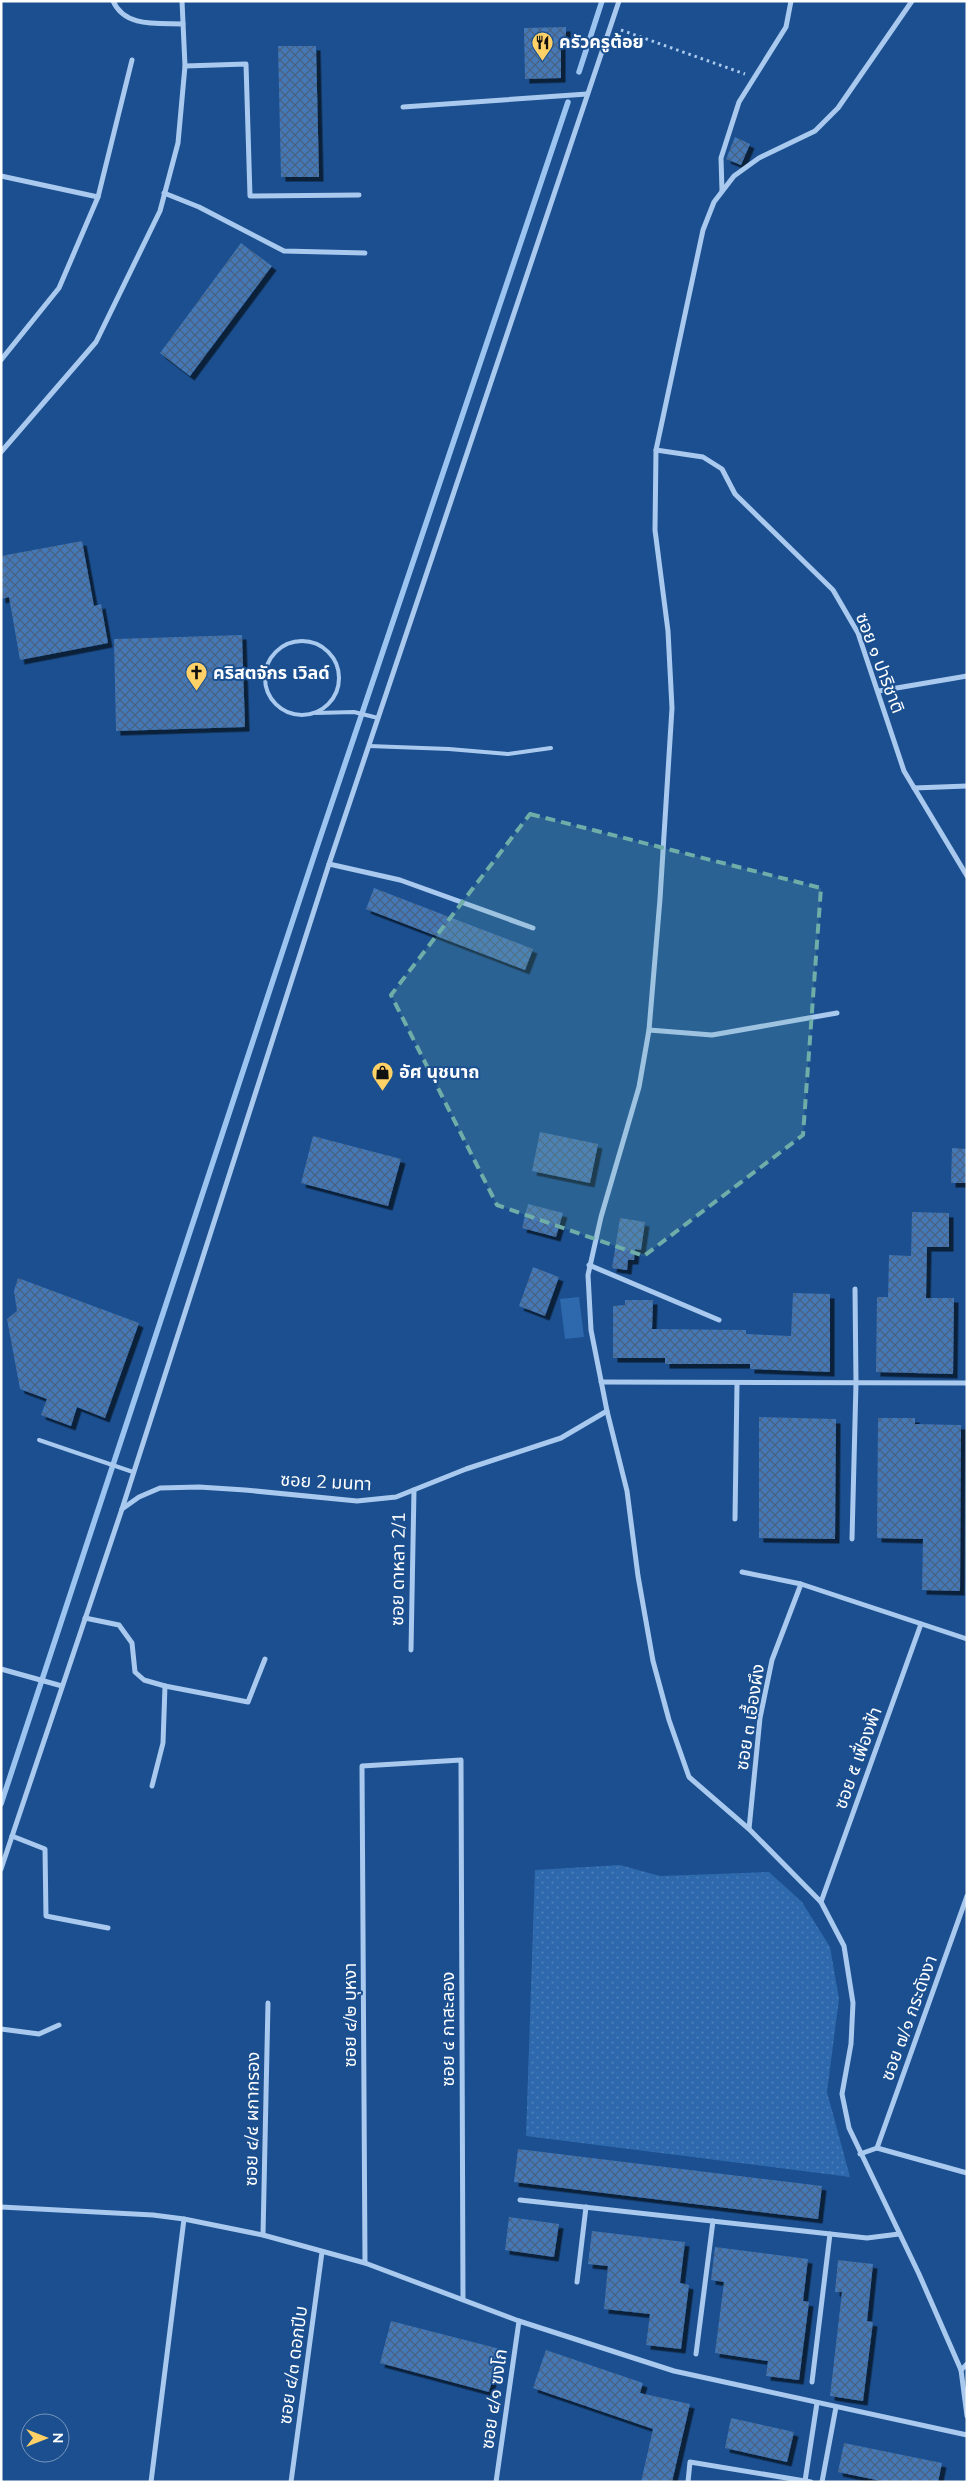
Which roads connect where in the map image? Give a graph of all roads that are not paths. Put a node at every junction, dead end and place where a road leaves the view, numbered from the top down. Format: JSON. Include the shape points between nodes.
{"nodes":[{"id":1,"x":113,"y":1,"type":"edge"},
{"id":2,"x":182,"y":1,"type":"edge"},
{"id":3,"x":619,"y":1,"type":"edge"},
{"id":4,"x":791,"y":1,"type":"edge"},
{"id":5,"x":912,"y":1,"type":"edge"},
{"id":6,"x":183,"y":24,"type":"junction"},
{"id":7,"x":132,"y":60,"type":"dead end"},
{"id":8,"x":185,"y":66,"type":"junction"},
{"id":9,"x":587,"y":94,"type":"junction"},
{"id":10,"x":403,"y":107,"type":"dead end"},
{"id":11,"x":1,"y":176,"type":"edge"},
{"id":12,"x":722,"y":192,"type":"junction"},
{"id":13,"x":164,"y":193,"type":"junction"},
{"id":14,"x":359,"y":195,"type":"dead end"},
{"id":15,"x":98,"y":196,"type":"junction"},
{"id":16,"x":365,"y":253,"type":"dead end"},
{"id":17,"x":1,"y":360,"type":"edge"},
{"id":18,"x":656,"y":450,"type":"junction"},
{"id":19,"x":1,"y":452,"type":"edge"},
{"id":20,"x":967,"y":676,"type":"edge"},
{"id":21,"x":879,"y":691,"type":"junction"},
{"id":22,"x":313,"y":713,"type":"junction"},
{"id":23,"x":378,"y":718,"type":"junction"},
{"id":24,"x":369,"y":746,"type":"junction"},
{"id":25,"x":551,"y":748,"type":"dead end"},
{"id":26,"x":967,"y":786,"type":"edge"},
{"id":27,"x":914,"y":788,"type":"junction"},
{"id":28,"x":329,"y":864,"type":"junction"},
{"id":29,"x":967,"y":876,"type":"edge"},
{"id":30,"x":533,"y":928,"type":"dead end"},
{"id":31,"x":837,"y":1013,"type":"dead end"},
{"id":32,"x":649,"y":1030,"type":"junction"},
{"id":33,"x":590,"y":1265,"type":"junction"},
{"id":34,"x":855,"y":1288,"type":"dead end"},
{"id":35,"x":719,"y":1320,"type":"dead end"},
{"id":36,"x":602,"y":1382,"type":"junction"},
{"id":37,"x":737,"y":1383,"type":"junction"},
{"id":38,"x":856,"y":1383,"type":"junction"},
{"id":39,"x":967,"y":1383,"type":"edge"},
{"id":40,"x":607,"y":1411,"type":"junction"},
{"id":41,"x":39,"y":1440,"type":"dead end"},
{"id":42,"x":133,"y":1472,"type":"junction"},
{"id":43,"x":414,"y":1490,"type":"junction"},
{"id":44,"x":122,"y":1509,"type":"junction"},
{"id":45,"x":735,"y":1519,"type":"dead end"},
{"id":46,"x":852,"y":1539,"type":"dead end"},
{"id":47,"x":742,"y":1572,"type":"dead end"},
{"id":48,"x":801,"y":1584,"type":"junction"},
{"id":49,"x":85,"y":1618,"type":"junction"},
{"id":50,"x":921,"y":1624,"type":"junction"},
{"id":51,"x":967,"y":1639,"type":"edge"},
{"id":52,"x":411,"y":1650,"type":"dead end"},
{"id":53,"x":265,"y":1659,"type":"dead end"},
{"id":54,"x":1,"y":1669,"type":"edge"},
{"id":55,"x":62,"y":1686,"type":"junction"},
{"id":56,"x":165,"y":1686,"type":"junction"},
{"id":57,"x":362,"y":1766,"type":"joint"},
{"id":58,"x":152,"y":1786,"type":"dead end"},
{"id":59,"x":749,"y":1829,"type":"junction"},
{"id":60,"x":12,"y":1836,"type":"junction"},
{"id":61,"x":4,"y":1850,"type":"edge"},
{"id":62,"x":1,"y":1869,"type":"edge"},
{"id":63,"x":967,"y":1896,"type":"edge"},
{"id":64,"x":821,"y":1902,"type":"junction"},
{"id":65,"x":108,"y":1928,"type":"dead end"},
{"id":66,"x":268,"y":2002,"type":"dead end"},
{"id":67,"x":59,"y":2025,"type":"dead end"},
{"id":68,"x":1,"y":2029,"type":"edge"},
{"id":69,"x":877,"y":2148,"type":"junction"},
{"id":70,"x":860,"y":2154,"type":"junction"},
{"id":71,"x":967,"y":2173,"type":"edge"},
{"id":72,"x":520,"y":2200,"type":"dead end"},
{"id":73,"x":1,"y":2206,"type":"edge"},
{"id":74,"x":586,"y":2207,"type":"junction"},
{"id":75,"x":184,"y":2218,"type":"junction"},
{"id":76,"x":713,"y":2221,"type":"junction"},
{"id":77,"x":830,"y":2234,"type":"junction"},
{"id":78,"x":900,"y":2234,"type":"junction"},
{"id":79,"x":263,"y":2235,"type":"junction"},
{"id":80,"x":322,"y":2252,"type":"junction"},
{"id":81,"x":365,"y":2263,"type":"junction"},
{"id":82,"x":577,"y":2282,"type":"dead end"},
{"id":83,"x":463,"y":2299,"type":"junction"},
{"id":84,"x":518,"y":2321,"type":"junction"},
{"id":85,"x":696,"y":2354,"type":"dead end"},
{"id":86,"x":967,"y":2364,"type":"edge"},
{"id":87,"x":961,"y":2370,"type":"junction"},
{"id":88,"x":812,"y":2382,"type":"dead end"},
{"id":89,"x":817,"y":2403,"type":"junction"},
{"id":90,"x":836,"y":2407,"type":"junction"},
{"id":91,"x":967,"y":2416,"type":"edge"},
{"id":92,"x":967,"y":2435,"type":"edge"},
{"id":93,"x":808,"y":2481,"type":"edge"},
{"id":94,"x":152,"y":2482,"type":"edge"},
{"id":95,"x":291,"y":2482,"type":"edge"},
{"id":96,"x":496,"y":2482,"type":"edge"},
{"id":97,"x":688,"y":2482,"type":"edge"},
{"id":98,"x":822,"y":2482,"type":"edge"}],
"edges":[{"from":1,"to":6,"type":"street","via":[[117,9],[133,21]]},
{"from":2,"to":6,"type":"street"},
{"from":3,"to":9,"type":"street"},
{"from":4,"to":12,"type":"street","via":[[786,28],[740,102],[721,158]]},
{"from":5,"to":12,"type":"street","via":[[838,108],[815,131],[759,158],[734,176]]},
{"from":6,"to":8,"type":"street"},
{"from":7,"to":15,"type":"street"},
{"from":8,"to":13,"type":"street","via":[[178,142]]},
{"from":8,"to":14,"type":"street","via":[[246,64],[250,196]]},
{"from":9,"to":10,"type":"street"},
{"from":9,"to":23,"type":"street"},
{"from":11,"to":15,"type":"street"},
{"from":12,"to":18,"type":"street","via":[[702,230]]},
{"from":13,"to":16,"type":"street","via":[[199,207],[284,252]]},
{"from":13,"to":19,"type":"street","via":[[160,211],[96,342]]},
{"from":15,"to":17,"type":"street","via":[[59,288]]},
{"from":18,"to":21,"type":"street","name":"ซอย ๑ ปาริชาติ","via":[[703,457],[722,469],[735,494],[833,590],[858,634]]},
{"from":18,"to":32,"type":"street","via":[[655,530],[668,631],[672,708]]},
{"from":20,"to":21,"type":"street"},
{"from":21,"to":27,"type":"street","name":"ซอย ๑ ปาริชาติ","via":[[904,771]]},
{"from":22,"to":22,"type":"lane","via":[[299,715],[285,711],[266,690],[268,661],[290,642],[305,640],[319,645],[337,666],[339,681],[335,695],[326,706]]},
{"from":22,"to":23,"type":"lane","via":[[354,712]]},
{"from":23,"to":24,"type":"street"},
{"from":24,"to":25,"type":"lane","via":[[449,748],[508,754]]},
{"from":24,"to":28,"type":"street"},
{"from":26,"to":27,"type":"street"},
{"from":27,"to":29,"type":"street","name":"ซอย ๑ ปาริชาติ"},
{"from":28,"to":30,"type":"street","via":[[400,880]]},
{"from":28,"to":42,"type":"street"},
{"from":31,"to":32,"type":"street","via":[[712,1035]]},
{"from":32,"to":33,"type":"street","via":[[639,1087],[600,1217]]},
{"from":33,"to":35,"type":"street"},
{"from":33,"to":36,"type":"street","via":[[591,1330]]},
{"from":34,"to":38,"type":"street"},
{"from":36,"to":37,"type":"street"},
{"from":36,"to":40,"type":"street"},
{"from":37,"to":38,"type":"street"},
{"from":37,"to":45,"type":"street"},
{"from":38,"to":39,"type":"street"},
{"from":38,"to":46,"type":"street"},
{"from":40,"to":43,"type":"street","name":"ซอย 2 มนทา","via":[[561,1438]]},
{"from":40,"to":59,"type":"street","via":[[627,1491],[653,1661],[679,1748],[689,1777]]},
{"from":41,"to":42,"type":"lane"},
{"from":42,"to":44,"type":"street"},
{"from":43,"to":44,"type":"street","name":"ซอย 2 มนทา","via":[[396,1497],[357,1502],[245,1490],[160,1488],[139,1496]]},
{"from":43,"to":52,"type":"street","name":"ซอย ดาหลา 2/1"},
{"from":44,"to":49,"type":"street"},
{"from":47,"to":48,"type":"street"},
{"from":48,"to":50,"type":"street"},
{"from":48,"to":59,"type":"street","name":"ซอย ๓ เอื้องผึง","via":[[772,1660],[760,1718]]},
{"from":49,"to":55,"type":"street"},
{"from":49,"to":56,"type":"street","via":[[118,1626],[132,1643],[135,1672],[144,1680]]},
{"from":50,"to":51,"type":"street"},
{"from":50,"to":64,"type":"street","name":"ซอย ๕ เฟื่องฟ้า"},
{"from":53,"to":56,"type":"street","via":[[248,1702]]},
{"from":54,"to":55,"type":"street"},
{"from":55,"to":60,"type":"street"},
{"from":56,"to":58,"type":"street","via":[[163,1743]]},
{"from":57,"to":81,"type":"street","name":"ซอย ๔/๒ บุหงา"},
{"from":57,"to":83,"type":"street","name":"ซอย ๔ กาสะลอง","via":[[461,1760]]},
{"from":59,"to":64,"type":"street"},
{"from":60,"to":61,"type":"street"},
{"from":60,"to":65,"type":"street","via":[[45,1849],[46,1916]]},
{"from":61,"to":62,"type":"street"},
{"from":63,"to":69,"type":"street","name":"ซอย ๗/๑ กระดังงา"},
{"from":64,"to":70,"type":"street","via":[[844,1946],[853,2002],[851,2044],[842,2094],[849,2128]]},
{"from":66,"to":79,"type":"street","name":"ซอย ๔/๔ ผกากรอง"},
{"from":67,"to":68,"type":"street","via":[[38,2034]]},
{"from":69,"to":70,"type":"street"},
{"from":69,"to":71,"type":"street"},
{"from":70,"to":78,"type":"street"},
{"from":72,"to":74,"type":"street"},
{"from":73,"to":75,"type":"street"},
{"from":74,"to":76,"type":"street"},
{"from":74,"to":82,"type":"street"},
{"from":75,"to":79,"type":"street"},
{"from":75,"to":94,"type":"street"},
{"from":76,"to":77,"type":"street"},
{"from":76,"to":85,"type":"street"},
{"from":77,"to":78,"type":"street","via":[[867,2238]]},
{"from":77,"to":88,"type":"street"},
{"from":78,"to":87,"type":"street"},
{"from":79,"to":80,"type":"street"},
{"from":80,"to":81,"type":"street"},
{"from":80,"to":95,"type":"street","name":"ซอย ๔/๓ ดอกปีบ"},
{"from":81,"to":83,"type":"street"},
{"from":83,"to":84,"type":"street"},
{"from":84,"to":89,"type":"street","via":[[674,2371]]},
{"from":84,"to":96,"type":"street","name":"ซอย ๔/๑ ฃงโก"},
{"from":86,"to":87,"type":"street"},
{"from":87,"to":91,"type":"street"},
{"from":89,"to":90,"type":"street"},
{"from":89,"to":93,"type":"street"},
{"from":90,"to":92,"type":"street"},
{"from":90,"to":98,"type":"street"},
{"from":93,"to":97,"type":"street","via":[[690,2462]]}]}
